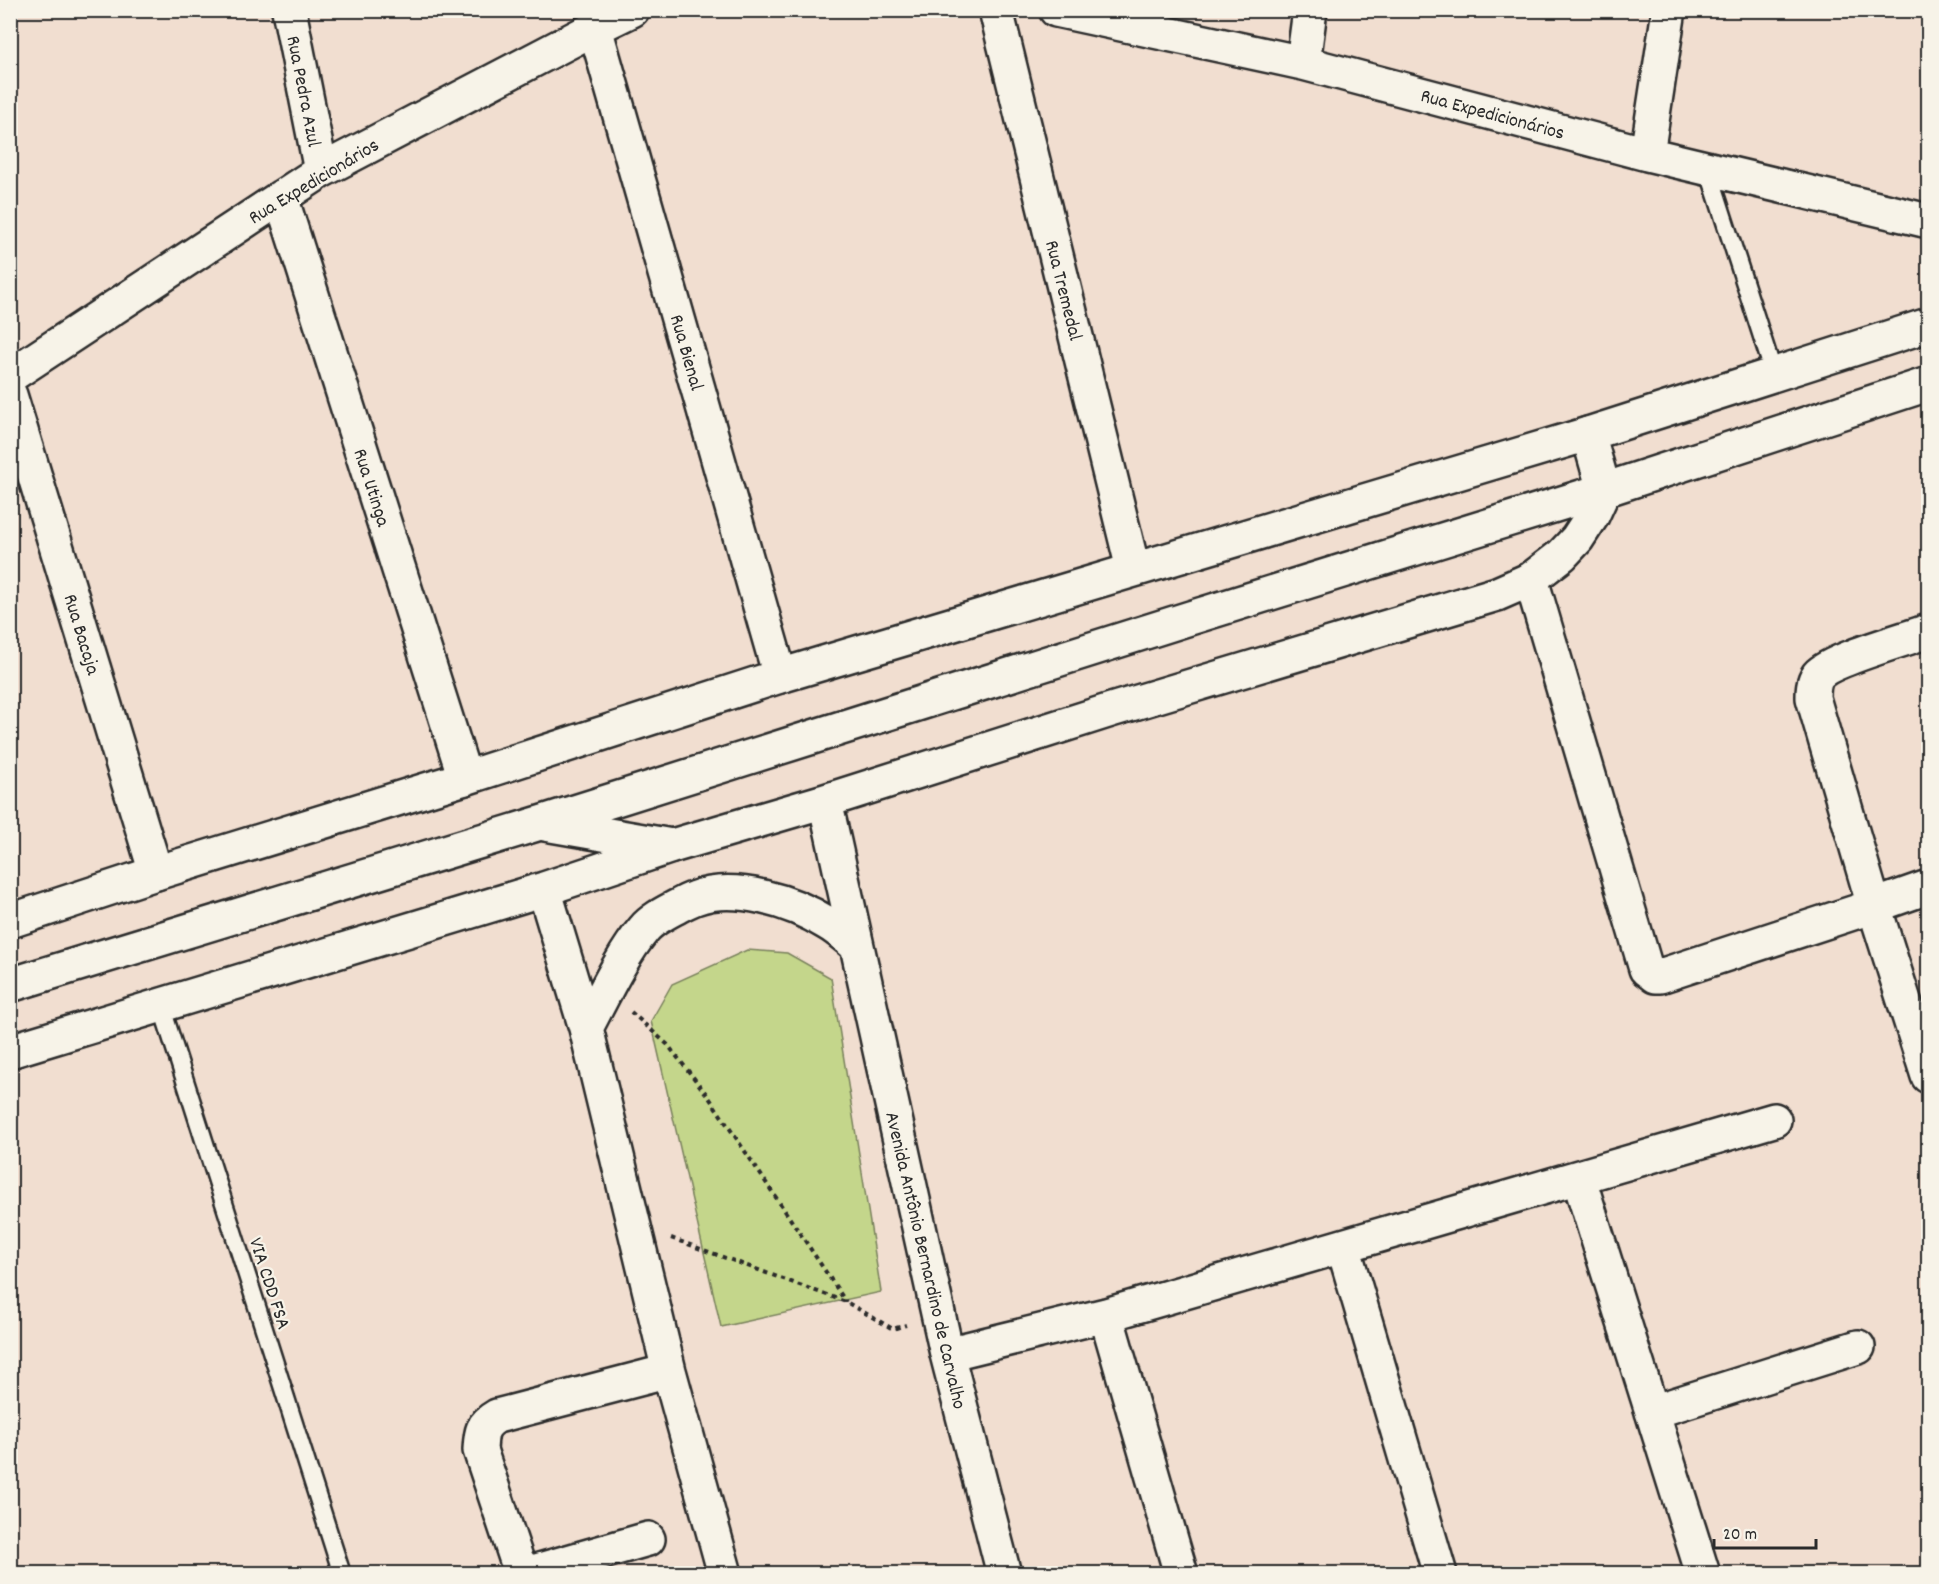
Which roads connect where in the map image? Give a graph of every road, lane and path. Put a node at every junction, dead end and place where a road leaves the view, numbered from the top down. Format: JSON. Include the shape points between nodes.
{"nodes":[{"id":1,"x":289,"y":10,"type":"edge"},
{"id":2,"x":632,"y":10,"type":"edge"},
{"id":3,"x":996,"y":10,"type":"edge"},
{"id":4,"x":1056,"y":10,"type":"edge"},
{"id":5,"x":1310,"y":10,"type":"edge"},
{"id":6,"x":1669,"y":10,"type":"edge"},
{"id":7,"x":596,"y":28,"type":"junction"},
{"id":8,"x":1303,"y":63,"type":"junction"},
{"id":9,"x":1647,"y":154,"type":"junction"},
{"id":10,"x":1708,"y":169,"type":"junction"},
{"id":11,"x":321,"y":171,"type":"junction"},
{"id":12,"x":281,"y":197,"type":"junction"},
{"id":13,"x":1929,"y":221,"type":"edge"},
{"id":14,"x":1929,"y":325,"type":"edge"},
{"id":15,"x":1774,"y":374,"type":"junction"},
{"id":16,"x":10,"y":376,"type":"edge"},
{"id":17,"x":1929,"y":384,"type":"edge"},
{"id":18,"x":10,"y":395,"type":"edge"},
{"id":19,"x":1588,"y":434,"type":"junction"},
{"id":20,"x":1604,"y":490,"type":"junction"},
{"id":21,"x":1133,"y":569,"type":"junction"},
{"id":22,"x":1532,"y":579,"type":"junction"},
{"id":23,"x":1929,"y":631,"type":"edge"},
{"id":24,"x":780,"y":676,"type":"junction"},
{"id":25,"x":465,"y":778,"type":"junction"},
{"id":26,"x":825,"y":801,"type":"junction"},
{"id":27,"x":540,"y":823,"type":"junction"},
{"id":28,"x":672,"y":846,"type":"junction"},
{"id":29,"x":156,"y":873,"type":"junction"},
{"id":30,"x":1929,"y":887,"type":"edge"},
{"id":31,"x":544,"y":888,"type":"junction"},
{"id":32,"x":1874,"y":906,"type":"junction"},
{"id":33,"x":10,"y":921,"type":"edge"},
{"id":34,"x":856,"y":945,"type":"junction"},
{"id":35,"x":10,"y":985,"type":"edge"},
{"id":36,"x":604,"y":995,"type":"junction"},
{"id":37,"x":161,"y":1005,"type":"junction"},
{"id":38,"x":586,"y":1028,"type":"junction"},
{"id":39,"x":10,"y":1051,"type":"edge"},
{"id":40,"x":1929,"y":1076,"type":"edge"},
{"id":41,"x":1774,"y":1120,"type":"dead end"},
{"id":42,"x":1579,"y":1179,"type":"junction"},
{"id":43,"x":634,"y":1225,"type":"junction"},
{"id":44,"x":1343,"y":1246,"type":"junction"},
{"id":45,"x":846,"y":1302,"type":"junction"},
{"id":46,"x":938,"y":1315,"type":"junction"},
{"id":47,"x":1106,"y":1315,"type":"junction"},
{"id":48,"x":1858,"y":1347,"type":"dead end"},
{"id":49,"x":947,"y":1354,"type":"junction"},
{"id":50,"x":669,"y":1371,"type":"junction"},
{"id":51,"x":1652,"y":1412,"type":"junction"},
{"id":52,"x":648,"y":1539,"type":"dead end"},
{"id":53,"x":342,"y":1574,"type":"edge"},
{"id":54,"x":725,"y":1574,"type":"edge"},
{"id":55,"x":1004,"y":1574,"type":"edge"},
{"id":56,"x":1181,"y":1574,"type":"edge"},
{"id":57,"x":1440,"y":1574,"type":"edge"},
{"id":58,"x":1703,"y":1574,"type":"edge"}],
"edges":[{"from":1,"to":11,"type":"main road","name":"Rua Pedra Azul"},
{"from":2,"to":7,"type":"main road","name":"Rua Expedicionários"},
{"from":3,"to":21,"type":"main road","name":"Rua Tremedal"},
{"from":4,"to":8,"type":"main road","name":"Rua Expedicionários"},
{"from":5,"to":8,"type":"main road"},
{"from":6,"to":9,"type":"main road"},
{"from":7,"to":11,"type":"main road","name":"Rua Expedicionários"},
{"from":7,"to":24,"type":"main road","name":"Rua Bienal"},
{"from":8,"to":9,"type":"main road","name":"Rua Expedicionários"},
{"from":9,"to":10,"type":"main road","name":"Rua Expedicionários"},
{"from":10,"to":13,"type":"main road","name":"Rua Expedicionários"},
{"from":10,"to":15,"type":"lane"},
{"from":11,"to":12,"type":"main road","name":"Rua Expedicionários"},
{"from":12,"to":16,"type":"main road","name":"Rua Expedicionários"},
{"from":12,"to":25,"type":"main road","name":"Rua Utinga"},
{"from":14,"to":15,"type":"main road"},
{"from":15,"to":19,"type":"main road"},
{"from":17,"to":20,"type":"main road"},
{"from":18,"to":29,"type":"main road","name":"Rua Bacaja"},
{"from":19,"to":20,"type":"main road"},
{"from":19,"to":21,"type":"main road"},
{"from":20,"to":22,"type":"main road","via":[[1577,539]]},
{"from":20,"to":27,"type":"main road"},
{"from":21,"to":24,"type":"main road"},
{"from":22,"to":26,"type":"main road","via":[[1497,594]]},
{"from":22,"to":32,"type":"main road","via":[[1650,974],[1660,975]]},
{"from":23,"to":32,"type":"main road","via":[[1836,663],[1820,673],[1814,686],[1816,709]]},
{"from":24,"to":25,"type":"main road"},
{"from":25,"to":29,"type":"main road"},
{"from":26,"to":28,"type":"main road"},
{"from":26,"to":34,"type":"main road","name":"Avenida Antônio Bernardino de Carvalho"},
{"from":27,"to":28,"type":"main road"},
{"from":27,"to":35,"type":"main road"},
{"from":28,"to":31,"type":"main road"},
{"from":29,"to":33,"type":"main road"},
{"from":30,"to":32,"type":"main road"},
{"from":31,"to":37,"type":"main road"},
{"from":31,"to":38,"type":"main road"},
{"from":32,"to":40,"type":"main road"},
{"from":34,"to":36,"type":"main road","via":[[829,924],[775,899],[735,893],[695,897],[646,927]]},
{"from":34,"to":46,"type":"main road","name":"Avenida Antônio Bernardino de Carvalho"},
{"from":36,"to":38,"type":"main road"},
{"from":36,"to":45,"type":"path","via":[[630,1011],[667,1044],[708,1096]]},
{"from":37,"to":39,"type":"main road"},
{"from":37,"to":53,"type":"lane","name":"VIA CDD FSA"},
{"from":38,"to":43,"type":"main road"},
{"from":41,"to":42,"type":"main road"},
{"from":42,"to":44,"type":"main road"},
{"from":42,"to":51,"type":"main road"},
{"from":43,"to":45,"type":"path"},
{"from":43,"to":50,"type":"main road"},
{"from":44,"to":47,"type":"main road"},
{"from":44,"to":57,"type":"main road"},
{"from":45,"to":46,"type":"path","via":[[893,1329]]},
{"from":46,"to":49,"type":"main road","name":"Avenida Antônio Bernardino de Carvalho"},
{"from":47,"to":49,"type":"main road"},
{"from":47,"to":56,"type":"main road"},
{"from":48,"to":51,"type":"main road"},
{"from":49,"to":55,"type":"main road","name":"Avenida Antônio Bernardino de Carvalho"},
{"from":50,"to":52,"type":"main road","via":[[497,1416],[483,1429],[481,1440],[480,1450],[524,1570],[536,1571]]},
{"from":50,"to":54,"type":"main road"},
{"from":51,"to":58,"type":"main road"}]}
